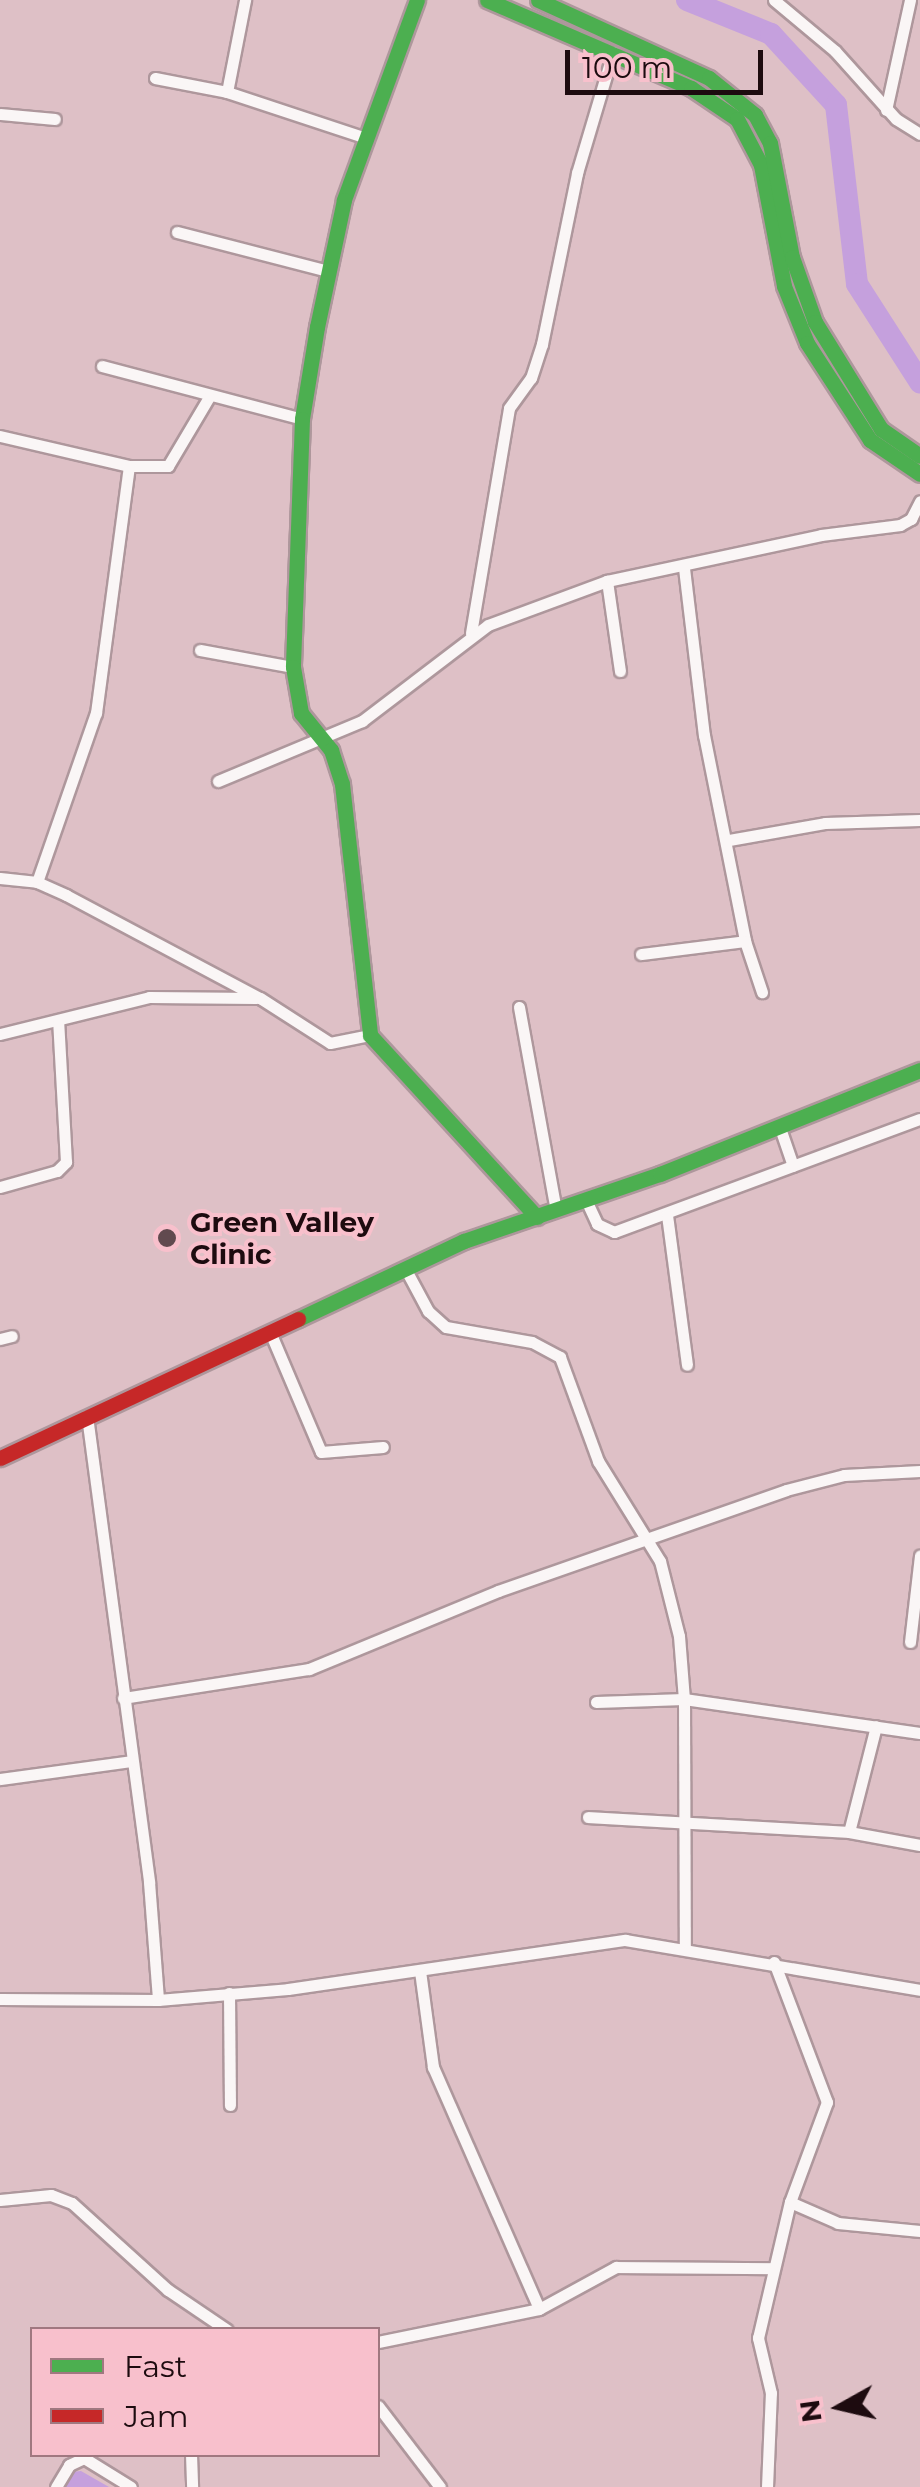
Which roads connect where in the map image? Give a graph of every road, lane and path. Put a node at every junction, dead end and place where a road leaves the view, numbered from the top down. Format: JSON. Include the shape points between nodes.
{"nodes":[{"id":1,"x":244,"y":0,"type":"edge"},
{"id":2,"x":417,"y":0,"type":"edge"},
{"id":3,"x":488,"y":0,"type":"edge"},
{"id":4,"x":538,"y":0,"type":"edge"},
{"id":5,"x":774,"y":0,"type":"edge"},
{"id":6,"x":910,"y":0,"type":"edge"},
{"id":7,"x":613,"y":52,"type":"junction"},
{"id":8,"x":156,"y":78,"type":"dead end"},
{"id":9,"x":227,"y":92,"type":"junction"},
{"id":10,"x":886,"y":110,"type":"junction"},
{"id":11,"x":0,"y":114,"type":"edge"},
{"id":12,"x":55,"y":119,"type":"dead end"},
{"id":13,"x":920,"y":134,"type":"edge"},
{"id":14,"x":364,"y":137,"type":"junction"},
{"id":15,"x":177,"y":232,"type":"dead end"},
{"id":16,"x":328,"y":271,"type":"junction"},
{"id":17,"x":102,"y":366,"type":"dead end"},
{"id":18,"x":209,"y":397,"type":"junction"},
{"id":19,"x":302,"y":419,"type":"junction"},
{"id":20,"x":0,"y":436,"type":"edge"},
{"id":21,"x":920,"y":456,"type":"edge"},
{"id":22,"x":129,"y":466,"type":"junction"},
{"id":23,"x":920,"y":474,"type":"edge"},
{"id":24,"x":920,"y":501,"type":"edge"},
{"id":25,"x":684,"y":568,"type":"junction"},
{"id":26,"x":607,"y":581,"type":"junction"},
{"id":27,"x":471,"y":633,"type":"junction"},
{"id":28,"x":200,"y":650,"type":"dead end"},
{"id":29,"x":293,"y":667,"type":"junction"},
{"id":30,"x":620,"y":671,"type":"dead end"},
{"id":31,"x":324,"y":738,"type":"junction"},
{"id":32,"x":218,"y":781,"type":"dead end"},
{"id":33,"x":920,"y":820,"type":"edge"},
{"id":34,"x":729,"y":840,"type":"junction"},
{"id":35,"x":0,"y":878,"type":"edge"},
{"id":36,"x":37,"y":882,"type":"junction"},
{"id":37,"x":745,"y":941,"type":"junction"},
{"id":38,"x":641,"y":954,"type":"dead end"},
{"id":39,"x":762,"y":992,"type":"dead end"},
{"id":40,"x":260,"y":998,"type":"junction"},
{"id":41,"x":519,"y":1007,"type":"dead end"},
{"id":42,"x":58,"y":1022,"type":"junction"},
{"id":43,"x":0,"y":1034,"type":"edge"},
{"id":44,"x":370,"y":1035,"type":"junction"},
{"id":45,"x":920,"y":1070,"type":"edge"},
{"id":46,"x":920,"y":1120,"type":"edge"},
{"id":47,"x":781,"y":1130,"type":"junction"},
{"id":48,"x":794,"y":1166,"type":"junction"},
{"id":49,"x":0,"y":1187,"type":"edge"},
{"id":50,"x":588,"y":1204,"type":"junction"},
{"id":51,"x":556,"y":1211,"type":"junction"},
{"id":52,"x":666,"y":1216,"type":"junction"},
{"id":53,"x":537,"y":1217,"type":"junction"},
{"id":54,"x":406,"y":1270,"type":"junction"},
{"id":55,"x":270,"y":1332,"type":"junction"},
{"id":56,"x":687,"y":1365,"type":"dead end"},
{"id":57,"x":88,"y":1416,"type":"junction"},
{"id":58,"x":383,"y":1447,"type":"dead end"},
{"id":59,"x":0,"y":1458,"type":"edge"},
{"id":60,"x":920,"y":1470,"type":"edge"},
{"id":61,"x":650,"y":1538,"type":"junction"},
{"id":62,"x":920,"y":1556,"type":"edge"},
{"id":63,"x":910,"y":1642,"type":"dead end"},
{"id":64,"x":123,"y":1698,"type":"junction"},
{"id":65,"x":684,"y":1699,"type":"junction"},
{"id":66,"x":596,"y":1702,"type":"dead end"},
{"id":67,"x":876,"y":1726,"type":"junction"},
{"id":68,"x":920,"y":1733,"type":"edge"},
{"id":69,"x":131,"y":1761,"type":"junction"},
{"id":70,"x":0,"y":1779,"type":"edge"},
{"id":71,"x":588,"y":1817,"type":"dead end"},
{"id":72,"x":684,"y":1820,"type":"junction"},
{"id":73,"x":848,"y":1832,"type":"junction"},
{"id":74,"x":920,"y":1845,"type":"edge"},
{"id":75,"x":685,"y":1947,"type":"junction"},
{"id":76,"x":774,"y":1962,"type":"junction"},
{"id":77,"x":420,"y":1970,"type":"junction"},
{"id":78,"x":920,"y":1990,"type":"edge"},
{"id":79,"x":230,"y":1993,"type":"junction"},
{"id":80,"x":0,"y":1999,"type":"edge"},
{"id":81,"x":158,"y":2000,"type":"junction"},
{"id":82,"x":230,"y":2105,"type":"dead end"},
{"id":83,"x":0,"y":2200,"type":"edge"},
{"id":84,"x":790,"y":2202,"type":"junction"},
{"id":85,"x":920,"y":2230,"type":"edge"},
{"id":86,"x":772,"y":2268,"type":"junction"},
{"id":87,"x":539,"y":2309,"type":"junction"},
{"id":88,"x":222,"y":2327,"type":"edge"},
{"id":89,"x":380,"y":2342,"type":"edge"},
{"id":90,"x":380,"y":2409,"type":"edge"},
{"id":91,"x":191,"y":2457,"type":"edge"},
{"id":92,"x":56,"y":2487,"type":"edge"},
{"id":93,"x":131,"y":2487,"type":"edge"},
{"id":94,"x":192,"y":2487,"type":"edge"},
{"id":95,"x":440,"y":2487,"type":"edge"},
{"id":96,"x":767,"y":2487,"type":"edge"}],
"edges":[{"from":1,"to":9,"type":"street"},
{"from":2,"to":14,"type":"main road"},
{"from":3,"to":7,"type":"main road"},
{"from":4,"to":21,"type":"main road","via":[[709,78],[755,115],[770,143],[792,257],[814,322],[881,429]]},
{"from":5,"to":10,"type":"street","via":[[835,51]]},
{"from":6,"to":10,"type":"street"},
{"from":7,"to":23,"type":"main road","via":[[691,88],[737,119],[760,165],[784,286],[807,342],[870,440]]},
{"from":7,"to":27,"type":"street","via":[[576,173],[542,344],[531,378],[509,408]]},
{"from":8,"to":9,"type":"street"},
{"from":9,"to":14,"type":"street"},
{"from":10,"to":13,"type":"street"},
{"from":11,"to":12,"type":"street"},
{"from":14,"to":16,"type":"main road"},
{"from":15,"to":16,"type":"street"},
{"from":16,"to":19,"type":"main road"},
{"from":17,"to":18,"type":"street"},
{"from":18,"to":19,"type":"street"},
{"from":18,"to":22,"type":"street","via":[[179,457],[168,466]]},
{"from":19,"to":29,"type":"main road"},
{"from":20,"to":22,"type":"street"},
{"from":22,"to":36,"type":"street","via":[[96,713]]},
{"from":24,"to":25,"type":"street","via":[[911,520],[900,525],[822,535]]},
{"from":25,"to":26,"type":"street"},
{"from":25,"to":34,"type":"street","via":[[704,735]]},
{"from":26,"to":27,"type":"street"},
{"from":26,"to":30,"type":"street"},
{"from":27,"to":31,"type":"street","via":[[371,715]]},
{"from":28,"to":29,"type":"street"},
{"from":29,"to":31,"type":"main road","via":[[301,712]]},
{"from":31,"to":32,"type":"street"},
{"from":31,"to":44,"type":"main road","via":[[342,784]]},
{"from":33,"to":34,"type":"street","via":[[825,823]]},
{"from":34,"to":37,"type":"street"},
{"from":35,"to":36,"type":"street"},
{"from":36,"to":40,"type":"street"},
{"from":37,"to":38,"type":"street"},
{"from":37,"to":39,"type":"street"},
{"from":40,"to":42,"type":"street","via":[[160,996]]},
{"from":40,"to":44,"type":"street","via":[[330,1043]]},
{"from":41,"to":51,"type":"street"},
{"from":42,"to":43,"type":"street"},
{"from":42,"to":49,"type":"street","via":[[66,1162],[57,1172]]},
{"from":44,"to":53,"type":"main road"},
{"from":45,"to":47,"type":"main road"},
{"from":46,"to":48,"type":"street"},
{"from":47,"to":48,"type":"street"},
{"from":47,"to":50,"type":"main road"},
{"from":48,"to":52,"type":"street"},
{"from":50,"to":51,"type":"main road"},
{"from":50,"to":52,"type":"street","via":[[597,1224],[614,1232]]},
{"from":51,"to":53,"type":"main road"},
{"from":52,"to":56,"type":"street"},
{"from":53,"to":54,"type":"main road"},
{"from":54,"to":55,"type":"main road"},
{"from":54,"to":61,"type":"street","via":[[428,1311],[446,1327],[532,1342],[560,1356],[598,1461]]},
{"from":55,"to":57,"type":"main road"},
{"from":55,"to":58,"type":"street","via":[[321,1452]]},
{"from":57,"to":59,"type":"main road"},
{"from":57,"to":64,"type":"street"},
{"from":60,"to":61,"type":"street","via":[[812,1482]]},
{"from":61,"to":64,"type":"street","via":[[309,1669]]},
{"from":61,"to":65,"type":"street","via":[[672,1598]]},
{"from":62,"to":63,"type":"street"},
{"from":64,"to":69,"type":"street"},
{"from":65,"to":66,"type":"street"},
{"from":65,"to":67,"type":"street"},
{"from":65,"to":72,"type":"street"},
{"from":67,"to":68,"type":"street"},
{"from":67,"to":73,"type":"street"},
{"from":69,"to":70,"type":"street"},
{"from":69,"to":81,"type":"street"},
{"from":71,"to":72,"type":"street"},
{"from":72,"to":73,"type":"street"},
{"from":72,"to":75,"type":"street"},
{"from":73,"to":74,"type":"street"},
{"from":75,"to":76,"type":"street"},
{"from":75,"to":77,"type":"street","via":[[598,1942]]},
{"from":76,"to":78,"type":"street"},
{"from":76,"to":84,"type":"street","via":[[827,2102]]},
{"from":77,"to":79,"type":"street"},
{"from":77,"to":87,"type":"street","via":[[432,2067]]},
{"from":79,"to":81,"type":"street"},
{"from":79,"to":82,"type":"street"},
{"from":80,"to":81,"type":"street"},
{"from":83,"to":88,"type":"street","via":[[51,2195],[72,2203],[168,2290]]},
{"from":84,"to":85,"type":"street","via":[[838,2224]]},
{"from":84,"to":86,"type":"street"},
{"from":86,"to":87,"type":"street","via":[[616,2267]]},
{"from":86,"to":96,"type":"street","via":[[758,2344],[771,2393]]},
{"from":87,"to":89,"type":"street"},
{"from":90,"to":95,"type":"street"},
{"from":91,"to":94,"type":"street"},
{"from":92,"to":93,"type":"street","via":[[69,2466],[84,2458]]}]}
